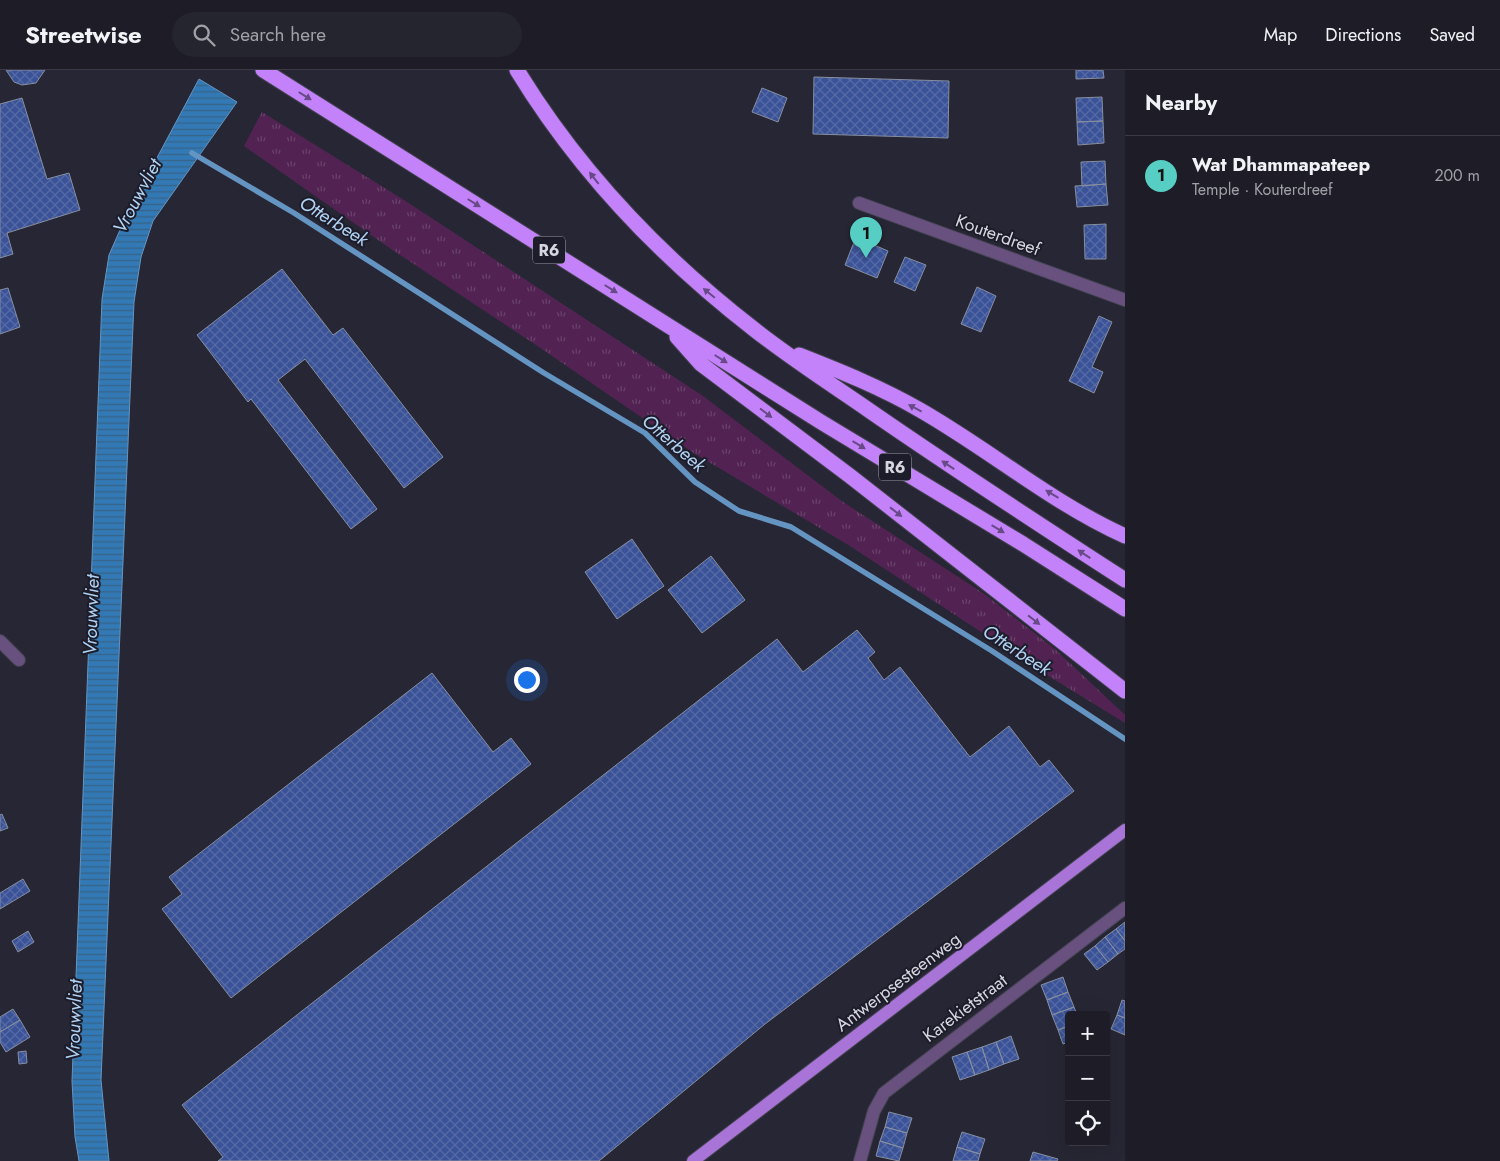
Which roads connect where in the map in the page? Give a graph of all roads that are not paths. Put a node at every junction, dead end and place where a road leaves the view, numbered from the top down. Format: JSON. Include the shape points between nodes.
{"nodes":[{"id":1,"x":263,"y":70,"type":"edge"},
{"id":2,"x":517,"y":70,"type":"edge"},
{"id":3,"x":859,"y":203,"type":"dead end"},
{"id":4,"x":1125,"y":300,"type":"edge"},
{"id":5,"x":665,"y":323,"type":"junction"},
{"id":6,"x":774,"y":345,"type":"junction"},
{"id":7,"x":1125,"y":536,"type":"edge"},
{"id":8,"x":1125,"y":580,"type":"edge"},
{"id":9,"x":1125,"y":609,"type":"edge"},
{"id":10,"x":0,"y":641,"type":"edge"},
{"id":11,"x":20,"y":660,"type":"dead end"},
{"id":12,"x":1125,"y":691,"type":"edge"},
{"id":13,"x":1125,"y":830,"type":"edge"},
{"id":14,"x":1125,"y":908,"type":"edge"},
{"id":15,"x":693,"y":1161,"type":"edge"},
{"id":16,"x":860,"y":1161,"type":"edge"}],
"edges":[{"from":1,"to":5,"type":"highway","number":"R6","one_way":true},
{"from":6,"to":2,"type":"highway","number":"R6","one_way":true,"via":[[699,285],[604,191],[538,104]]},
{"from":3,"to":4,"type":"street","name":"Kouterdreef"},
{"from":5,"to":9,"type":"highway","number":"R6","one_way":true},
{"from":5,"to":12,"type":"highway","one_way":true,"via":[[701,364]]},
{"from":7,"to":6,"type":"highway","one_way":true,"via":[[920,410],[855,377]]},
{"from":8,"to":6,"type":"highway","number":"R6","one_way":true,"via":[[936,457]]},
{"from":10,"to":11,"type":"street"},
{"from":13,"to":15,"type":"main road","name":"Antwerpsesteenweg"},
{"from":14,"to":16,"type":"street","name":"Karekietstraat","via":[[884,1093],[874,1111]]}]}
